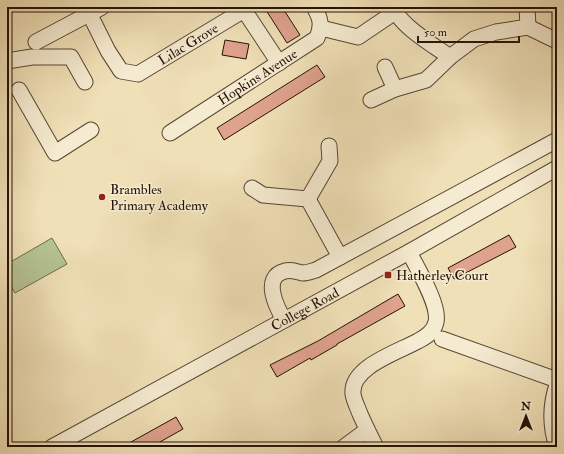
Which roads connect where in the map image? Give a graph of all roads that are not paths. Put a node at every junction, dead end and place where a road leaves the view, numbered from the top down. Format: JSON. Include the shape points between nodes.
{"nodes":[{"id":1,"x":314,"y":7,"type":"edge"},
{"id":2,"x":527,"y":7,"type":"edge"},
{"id":3,"x":243,"y":8,"type":"edge"},
{"id":4,"x":394,"y":9,"type":"edge"},
{"id":5,"x":95,"y":10,"type":"edge"},
{"id":6,"x":528,"y":27,"type":"junction"},
{"id":7,"x":321,"y":28,"type":"junction"},
{"id":8,"x":557,"y":41,"type":"edge"},
{"id":9,"x":36,"y":42,"type":"dead end"},
{"id":10,"x":450,"y":57,"type":"junction"},
{"id":11,"x":7,"y":60,"type":"edge"},
{"id":12,"x":279,"y":63,"type":"junction"},
{"id":13,"x":386,"y":67,"type":"dead end"},
{"id":14,"x":85,"y":82,"type":"dead end"},
{"id":15,"x":395,"y":89,"type":"junction"},
{"id":16,"x":19,"y":90,"type":"dead end"},
{"id":17,"x":371,"y":100,"type":"dead end"},
{"id":18,"x":91,"y":130,"type":"dead end"},
{"id":19,"x":170,"y":133,"type":"dead end"},
{"id":20,"x":557,"y":140,"type":"edge"},
{"id":21,"x":329,"y":146,"type":"dead end"},
{"id":22,"x":557,"y":168,"type":"edge"},
{"id":23,"x":252,"y":188,"type":"dead end"},
{"id":24,"x":308,"y":199,"type":"junction"},
{"id":25,"x":410,"y":252,"type":"junction"},
{"id":26,"x":340,"y":257,"type":"junction"},
{"id":27,"x":284,"y":320,"type":"junction"},
{"id":28,"x":442,"y":339,"type":"dead end"},
{"id":29,"x":557,"y":380,"type":"edge"},
{"id":30,"x":557,"y":385,"type":"edge"},
{"id":31,"x":367,"y":430,"type":"junction"},
{"id":32,"x":52,"y":447,"type":"edge"},
{"id":33,"x":344,"y":447,"type":"edge"},
{"id":34,"x":376,"y":447,"type":"edge"},
{"id":35,"x":557,"y":447,"type":"edge"}],
"edges":[{"from":1,"to":7,"type":"street","via":[[321,17]]},
{"from":2,"to":6,"type":"street"},
{"from":3,"to":5,"type":"street","name":"Lilac Grove","via":[[138,74],[121,71],[115,63]]},
{"from":3,"to":12,"type":"street"},
{"from":4,"to":7,"type":"street","via":[[358,37]]},
{"from":4,"to":10,"type":"street","via":[[406,24]]},
{"from":5,"to":9,"type":"street"},
{"from":6,"to":8,"type":"street"},
{"from":6,"to":10,"type":"street","via":[[496,32],[474,39]]},
{"from":7,"to":12,"type":"street","name":"Hopkins Avenue","via":[[317,38]]},
{"from":10,"to":15,"type":"street","via":[[426,80]]},
{"from":11,"to":14,"type":"street","via":[[71,57]]},
{"from":12,"to":19,"type":"street","name":"Hopkins Avenue"},
{"from":13,"to":15,"type":"street"},
{"from":15,"to":17,"type":"street"},
{"from":16,"to":18,"type":"street","via":[[54,153]]},
{"from":20,"to":26,"type":"street"},
{"from":21,"to":24,"type":"street","via":[[330,161]]},
{"from":22,"to":25,"type":"street","name":"College Road"},
{"from":23,"to":24,"type":"street","via":[[263,195]]},
{"from":24,"to":26,"type":"street"},
{"from":25,"to":27,"type":"street","name":"College Road"},
{"from":25,"to":31,"type":"street","via":[[437,313],[436,322],[432,332],[422,339],[368,366],[358,376],[353,394]]},
{"from":26,"to":27,"type":"street","via":[[316,270],[303,273],[294,270],[283,271],[275,278],[272,288],[274,302]]},
{"from":27,"to":32,"type":"street","name":"College Road"},
{"from":28,"to":29,"type":"street"},
{"from":30,"to":35,"type":"street","via":[[552,399],[551,414],[552,433]]},
{"from":31,"to":33,"type":"street"},
{"from":31,"to":34,"type":"street"}]}
